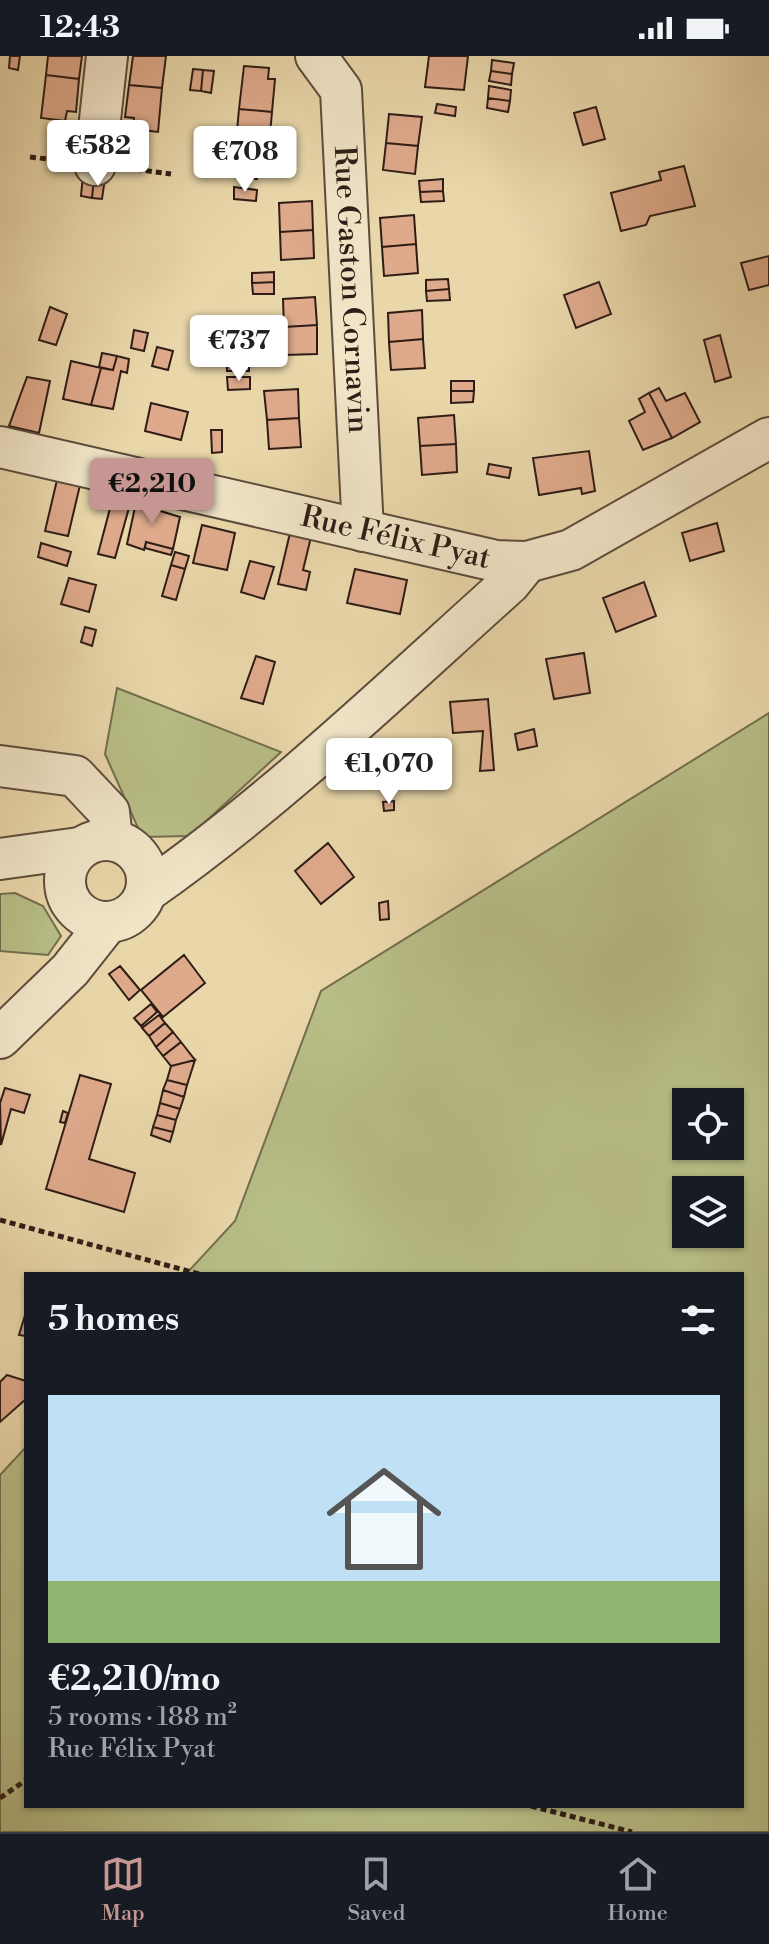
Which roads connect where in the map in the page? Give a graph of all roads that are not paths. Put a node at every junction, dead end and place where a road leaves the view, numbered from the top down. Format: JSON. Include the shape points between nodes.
{"nodes":[{"id":1,"x":107,"y":56,"type":"edge"},
{"id":2,"x":316,"y":56,"type":"edge"},
{"id":3,"x":95,"y":165,"type":"dead end"},
{"id":4,"x":769,"y":438,"type":"edge"},
{"id":5,"x":0,"y":447,"type":"edge"},
{"id":6,"x":363,"y":531,"type":"junction"},
{"id":7,"x":527,"y":562,"type":"junction"},
{"id":8,"x":0,"y":766,"type":"edge"},
{"id":9,"x":96,"y":844,"type":"junction"},
{"id":10,"x":7,"y":857,"type":"edge"},
{"id":11,"x":145,"y":879,"type":"junction"},
{"id":12,"x":85,"y":908,"type":"junction"},
{"id":13,"x":0,"y":1038,"type":"edge"}],
"edges":[{"from":1,"to":3,"type":"street"},
{"from":2,"to":6,"type":"street","name":"Rue Gaston Cornavin","via":[[341,90]]},
{"from":4,"to":7,"type":"street","name":"Rue Félix Pyat","via":[[571,550]]},
{"from":5,"to":6,"type":"street","name":"Rue Félix Pyat"},
{"from":6,"to":7,"type":"street","name":"Rue Félix Pyat","via":[[496,561]]},
{"from":7,"to":11,"type":"street","via":[[339,737],[206,850]]},
{"from":8,"to":9,"type":"street","via":[[75,776],[109,812]]},
{"from":9,"to":10,"type":"street"},
{"from":9,"to":11,"type":"street","via":[[137,853]]},
{"from":9,"to":12,"type":"street","via":[[65,873]]},
{"from":10,"to":12,"type":"street"},
{"from":11,"to":12,"type":"street","via":[[132,914]]},
{"from":12,"to":13,"type":"street","via":[[70,970]]}]}
